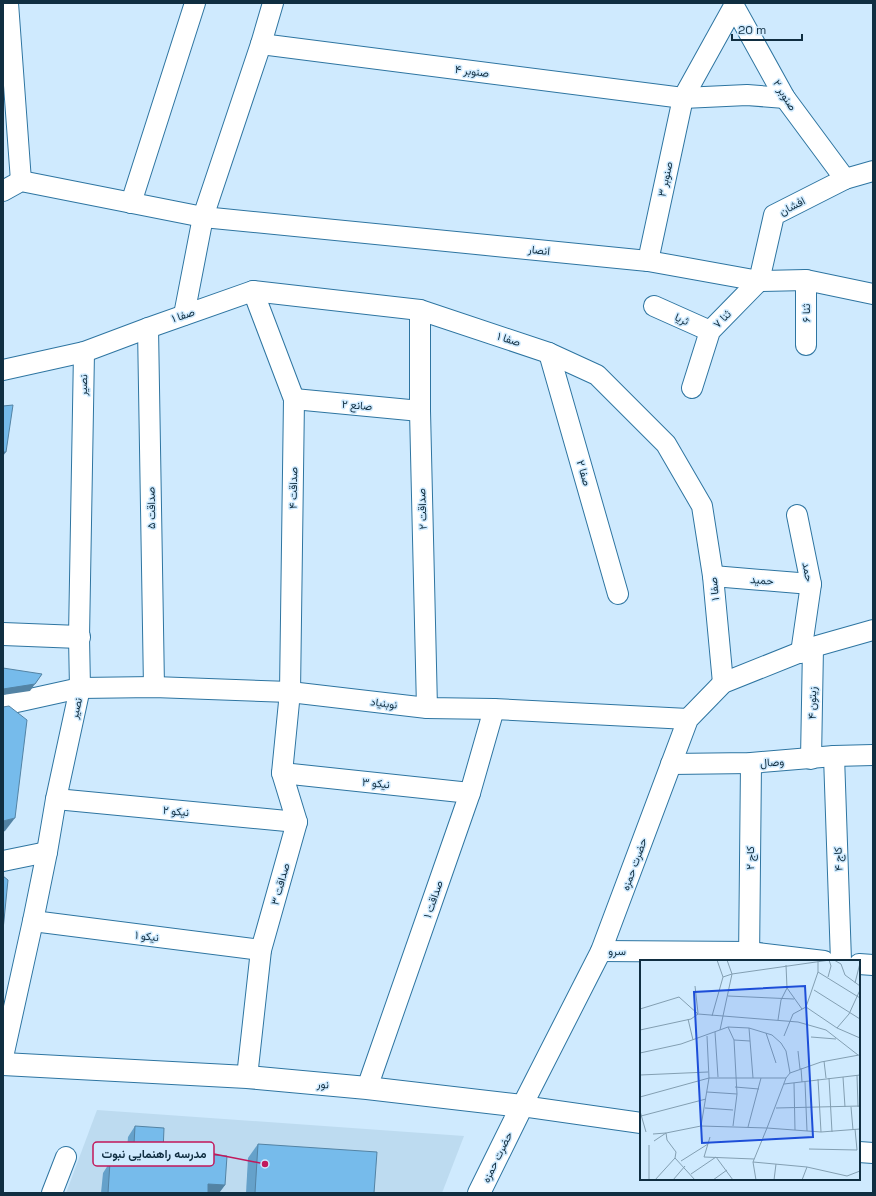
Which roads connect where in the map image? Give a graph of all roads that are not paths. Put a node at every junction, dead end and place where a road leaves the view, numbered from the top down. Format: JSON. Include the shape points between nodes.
{"nodes":[{"id":1,"x":8,"y":3,"type":"edge"},
{"id":2,"x":195,"y":3,"type":"edge"},
{"id":3,"x":273,"y":3,"type":"edge"},
{"id":4,"x":734,"y":4,"type":"edge"},
{"id":5,"x":261,"y":44,"type":"junction"},
{"id":6,"x":682,"y":98,"type":"junction"},
{"id":7,"x":785,"y":98,"type":"junction"},
{"id":8,"x":3,"y":155,"type":"edge"},
{"id":9,"x":873,"y":171,"type":"edge"},
{"id":10,"x":845,"y":179,"type":"junction"},
{"id":11,"x":21,"y":181,"type":"junction"},
{"id":12,"x":3,"y":191,"type":"edge"},
{"id":13,"x":131,"y":203,"type":"junction"},
{"id":14,"x":202,"y":217,"type":"junction"},
{"id":15,"x":648,"y":261,"type":"junction"},
{"id":16,"x":806,"y":280,"type":"junction"},
{"id":17,"x":759,"y":281,"type":"junction"},
{"id":18,"x":253,"y":291,"type":"junction"},
{"id":19,"x":873,"y":294,"type":"edge"},
{"id":20,"x":654,"y":306,"type":"dead end"},
{"id":21,"x":420,"y":310,"type":"junction"},
{"id":22,"x":184,"y":315,"type":"junction"},
{"id":23,"x":148,"y":328,"type":"junction"},
{"id":24,"x":710,"y":331,"type":"junction"},
{"id":25,"x":806,"y":345,"type":"dead end"},
{"id":26,"x":84,"y":352,"type":"junction"},
{"id":27,"x":549,"y":353,"type":"junction"},
{"id":28,"x":3,"y":370,"type":"edge"},
{"id":29,"x":692,"y":388,"type":"dead end"},
{"id":30,"x":294,"y":399,"type":"junction"},
{"id":31,"x":420,"y":411,"type":"junction"},
{"id":32,"x":797,"y":515,"type":"dead end"},
{"id":33,"x":713,"y":576,"type":"junction"},
{"id":34,"x":811,"y":584,"type":"junction"},
{"id":35,"x":618,"y":594,"type":"dead end"},
{"id":36,"x":873,"y":630,"type":"edge"},
{"id":37,"x":3,"y":634,"type":"edge"},
{"id":38,"x":79,"y":637,"type":"junction"},
{"id":39,"x":807,"y":650,"type":"junction"},
{"id":40,"x":723,"y":683,"type":"junction"},
{"id":41,"x":154,"y":687,"type":"junction"},
{"id":42,"x":80,"y":688,"type":"junction"},
{"id":43,"x":290,"y":692,"type":"junction"},
{"id":44,"x":3,"y":705,"type":"edge"},
{"id":45,"x":428,"y":708,"type":"junction"},
{"id":46,"x":494,"y":709,"type":"junction"},
{"id":47,"x":688,"y":719,"type":"junction"},
{"id":48,"x":873,"y":755,"type":"edge"},
{"id":49,"x":834,"y":756,"type":"junction"},
{"id":50,"x":811,"y":759,"type":"junction"},
{"id":51,"x":751,"y":763,"type":"junction"},
{"id":52,"x":671,"y":764,"type":"junction"},
{"id":53,"x":282,"y":773,"type":"junction"},
{"id":54,"x":470,"y":793,"type":"junction"},
{"id":55,"x":56,"y":799,"type":"junction"},
{"id":56,"x":297,"y":822,"type":"junction"},
{"id":57,"x":47,"y":852,"type":"junction"},
{"id":58,"x":3,"y":861,"type":"edge"},
{"id":59,"x":33,"y":922,"type":"junction"},
{"id":60,"x":261,"y":950,"type":"junction"},
{"id":61,"x":602,"y":951,"type":"junction"},
{"id":62,"x":750,"y":957,"type":"edge"},
{"id":63,"x":806,"y":960,"type":"edge"},
{"id":64,"x":841,"y":960,"type":"edge"},
{"id":65,"x":860,"y":964,"type":"edge"},
{"id":66,"x":873,"y":965,"type":"edge"},
{"id":67,"x":3,"y":1057,"type":"edge"},
{"id":68,"x":3,"y":1064,"type":"edge"},
{"id":69,"x":247,"y":1077,"type":"junction"},
{"id":70,"x":366,"y":1088,"type":"junction"},
{"id":71,"x":522,"y":1106,"type":"junction"},
{"id":72,"x":640,"y":1123,"type":"edge"},
{"id":73,"x":860,"y":1152,"type":"edge"},
{"id":74,"x":873,"y":1153,"type":"edge"},
{"id":75,"x":66,"y":1157,"type":"dead end"},
{"id":76,"x":52,"y":1193,"type":"edge"},
{"id":77,"x":479,"y":1193,"type":"edge"}],
"edges":[{"from":1,"to":11,"type":"street"},
{"from":2,"to":13,"type":"street"},
{"from":3,"to":5,"type":"street"},
{"from":4,"to":6,"type":"street","name":"صنوبر ۳"},
{"from":4,"to":7,"type":"street","name":"صنوبر ۲"},
{"from":5,"to":6,"type":"street","name":"صنوبر ۴"},
{"from":5,"to":14,"type":"street"},
{"from":6,"to":7,"type":"street","name":"صنوبر ۴","via":[[747,95]]},
{"from":6,"to":15,"type":"street","name":"صنوبر ۳"},
{"from":7,"to":10,"type":"street","name":"صنوبر ۲"},
{"from":8,"to":11,"type":"street"},
{"from":9,"to":10,"type":"street","name":"افشان"},
{"from":10,"to":17,"type":"street","name":"افشان","via":[[774,215]]},
{"from":11,"to":12,"type":"street"},
{"from":11,"to":13,"type":"street","name":"انصار"},
{"from":13,"to":14,"type":"street","name":"انصار"},
{"from":14,"to":15,"type":"street","name":"انصار"},
{"from":14,"to":22,"type":"street"},
{"from":15,"to":17,"type":"street","name":"انصار"},
{"from":16,"to":17,"type":"street","name":"انصار"},
{"from":16,"to":19,"type":"street","name":"انصار"},
{"from":16,"to":25,"type":"street","name":"ثنا ۶"},
{"from":17,"to":24,"type":"street","name":"ثنا ۷"},
{"from":18,"to":21,"type":"street","name":"صفا ۱"},
{"from":18,"to":22,"type":"street","name":"صفا ۱"},
{"from":18,"to":30,"type":"street","name":"صداقت ۴"},
{"from":20,"to":24,"type":"street","name":"ثریا"},
{"from":21,"to":27,"type":"street","name":"صفا ۱"},
{"from":21,"to":31,"type":"street","name":"صداقت ۲"},
{"from":22,"to":23,"type":"street","name":"صفا ۱"},
{"from":23,"to":26,"type":"street","name":"صفا ۱"},
{"from":23,"to":41,"type":"street","name":"صداقت ۵"},
{"from":24,"to":29,"type":"street","name":"ثنا ۷"},
{"from":26,"to":28,"type":"street","name":"صفا ۱"},
{"from":26,"to":38,"type":"street","name":"نصیر"},
{"from":27,"to":33,"type":"street","name":"صفا ۱","via":[[598,375],[666,444],[702,506]]},
{"from":27,"to":35,"type":"street","name":"صفا ۲"},
{"from":30,"to":31,"type":"street","name":"صانع ۲"},
{"from":30,"to":43,"type":"street","name":"صداقت ۴"},
{"from":31,"to":45,"type":"street","name":"صداقت ۲"},
{"from":32,"to":34,"type":"street","name":"حمد"},
{"from":33,"to":34,"type":"street","name":"حمید"},
{"from":33,"to":40,"type":"street","name":"صفا ۱"},
{"from":34,"to":39,"type":"street","name":"حمد"},
{"from":36,"to":39,"type":"street","name":"حضرت حمزه"},
{"from":37,"to":38,"type":"main road"},
{"from":38,"to":42,"type":"street","name":"نصیر"},
{"from":39,"to":40,"type":"street","name":"حضرت حمزه"},
{"from":39,"to":50,"type":"street","name":"زیتون ۴"},
{"from":40,"to":47,"type":"street","name":"حضرت حمزه"},
{"from":41,"to":42,"type":"street","name":"نوبنیاد"},
{"from":41,"to":43,"type":"street","name":"نوبنیاد"},
{"from":42,"to":44,"type":"street","name":"نوبنیاد"},
{"from":42,"to":55,"type":"street","name":"نصیر"},
{"from":43,"to":45,"type":"street","name":"نوبنیاد"},
{"from":43,"to":53,"type":"street"},
{"from":45,"to":46,"type":"street","name":"نوبنیاد"},
{"from":46,"to":47,"type":"street","name":"نوبنیاد"},
{"from":46,"to":54,"type":"street","name":"صداقت ۱"},
{"from":47,"to":52,"type":"street","name":"حضرت حمزه"},
{"from":48,"to":49,"type":"street","name":"وصال"},
{"from":49,"to":50,"type":"street","name":"وصال"},
{"from":49,"to":64,"type":"street","name":"کاج ۴"},
{"from":50,"to":51,"type":"street","name":"وصال"},
{"from":51,"to":52,"type":"street","name":"وصال"},
{"from":51,"to":62,"type":"street","name":"کاج ۲"},
{"from":52,"to":61,"type":"street","name":"حضرت حمزه"},
{"from":53,"to":54,"type":"street","name":"نیکو ۳"},
{"from":53,"to":56,"type":"street"},
{"from":54,"to":70,"type":"street","name":"صداقت ۱"},
{"from":55,"to":56,"type":"street","name":"نیکو ۲"},
{"from":55,"to":57,"type":"street","name":"نصیر"},
{"from":56,"to":60,"type":"street","name":"صداقت ۳"},
{"from":57,"to":58,"type":"street"},
{"from":57,"to":59,"type":"street","name":"نصیر"},
{"from":59,"to":60,"type":"street","name":"نیکو ۱"},
{"from":59,"to":67,"type":"street","name":"نصیر"},
{"from":60,"to":69,"type":"street","name":"صداقت ۳"},
{"from":61,"to":62,"type":"street","name":"سرو"},
{"from":61,"to":71,"type":"street","name":"حضرت حمزه"},
{"from":62,"to":63,"type":"street","name":"سرو"},
{"from":65,"to":66,"type":"street"},
{"from":68,"to":69,"type":"main road","name":"نور"},
{"from":69,"to":70,"type":"main road","name":"نور"},
{"from":70,"to":71,"type":"main road","name":"نور"},
{"from":71,"to":72,"type":"street","name":"نور"},
{"from":71,"to":77,"type":"main road","name":"حضرت حمزه"},
{"from":73,"to":74,"type":"street"},
{"from":75,"to":76,"type":"street"}]}
